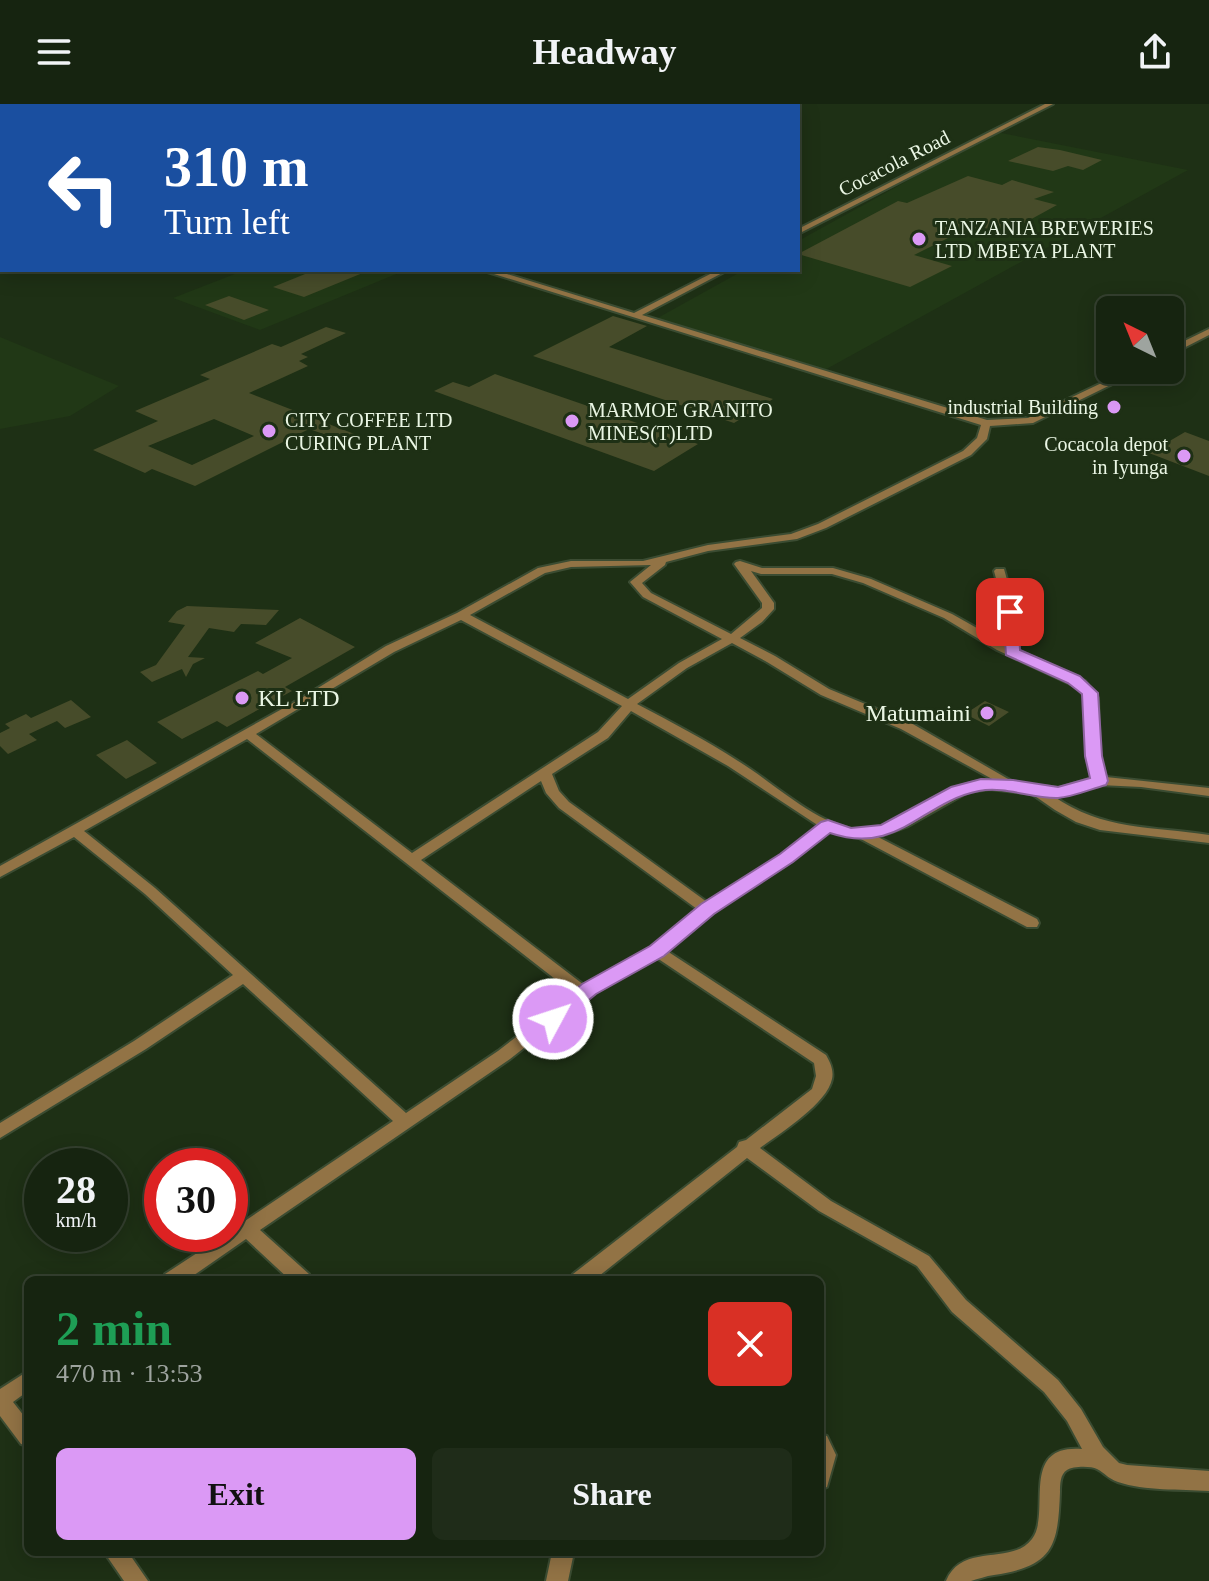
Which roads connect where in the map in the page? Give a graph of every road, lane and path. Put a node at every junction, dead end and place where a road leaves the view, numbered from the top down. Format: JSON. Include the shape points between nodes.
{"nodes":[{"id":1,"x":1050,"y":104,"type":"edge"},
{"id":2,"x":800,"y":231,"type":"edge"},
{"id":3,"x":492,"y":272,"type":"edge"},
{"id":4,"x":720,"y":272,"type":"edge"},
{"id":5,"x":636,"y":315,"type":"junction"},
{"id":6,"x":1209,"y":332,"type":"edge"},
{"id":7,"x":1184,"y":345,"type":"edge"},
{"id":8,"x":1107,"y":384,"type":"edge"},
{"id":9,"x":986,"y":423,"type":"junction"},
{"id":10,"x":732,"y":546,"type":"junction"},
{"id":11,"x":666,"y":559,"type":"junction"},
{"id":12,"x":741,"y":565,"type":"junction"},
{"id":13,"x":1000,"y":571,"type":"dead end"},
{"id":14,"x":461,"y":615,"type":"junction"},
{"id":15,"x":731,"y":638,"type":"junction"},
{"id":16,"x":1012,"y":652,"type":"junction"},
{"id":17,"x":630,"y":704,"type":"junction"},
{"id":18,"x":247,"y":733,"type":"junction"},
{"id":19,"x":545,"y":774,"type":"junction"},
{"id":20,"x":1100,"y":781,"type":"junction"},
{"id":21,"x":1013,"y":785,"type":"junction"},
{"id":22,"x":1036,"y":790,"type":"junction"},
{"id":23,"x":1209,"y":792,"type":"edge"},
{"id":24,"x":828,"y":826,"type":"junction"},
{"id":25,"x":76,"y":831,"type":"junction"},
{"id":26,"x":862,"y":834,"type":"junction"},
{"id":27,"x":1209,"y":839,"type":"edge"},
{"id":28,"x":410,"y":861,"type":"junction"},
{"id":29,"x":0,"y":872,"type":"edge"},
{"id":30,"x":707,"y":909,"type":"junction"},
{"id":31,"x":1032,"y":923,"type":"dead end"},
{"id":32,"x":657,"y":951,"type":"junction"},
{"id":33,"x":243,"y":976,"type":"junction"},
{"id":34,"x":584,"y":993,"type":"junction"},
{"id":35,"x":404,"y":1121,"type":"junction"},
{"id":36,"x":0,"y":1131,"type":"edge"},
{"id":37,"x":745,"y":1147,"type":"junction"},
{"id":38,"x":248,"y":1230,"type":"joint"},
{"id":39,"x":215,"y":1252,"type":"edge"},
{"id":40,"x":178,"y":1276,"type":"edge"},
{"id":41,"x":298,"y":1276,"type":"edge"},
{"id":42,"x":585,"y":1276,"type":"edge"},
{"id":43,"x":24,"y":1383,"type":"edge"},
{"id":44,"x":24,"y":1432,"type":"edge"},
{"id":45,"x":1101,"y":1460,"type":"junction"},
{"id":46,"x":1209,"y":1481,"type":"edge"},
{"id":47,"x":118,"y":1556,"type":"edge"},
{"id":48,"x":562,"y":1556,"type":"edge"},
{"id":49,"x":137,"y":1581,"type":"edge"},
{"id":50,"x":557,"y":1581,"type":"edge"},
{"id":51,"x":957,"y":1581,"type":"edge"}],
"edges":[{"from":1,"to":2,"type":"street","name":"Cocacola Road"},
{"from":3,"to":5,"type":"street"},
{"from":4,"to":5,"type":"street"},
{"from":5,"to":9,"type":"street"},
{"from":6,"to":7,"type":"street"},
{"from":8,"to":9,"type":"street","via":[[1030,421]]},
{"from":9,"to":10,"type":"street","via":[[982,439],[967,453],[822,526],[779,541]]},
{"from":10,"to":11,"type":"street"},
{"from":10,"to":12,"type":"street"},
{"from":11,"to":14,"type":"street","via":[[549,567]]},
{"from":11,"to":15,"type":"street","via":[[638,578],[637,586]]},
{"from":12,"to":15,"type":"street","via":[[769,606]]},
{"from":12,"to":16,"type":"street","via":[[761,571],[824,570],[853,576],[948,616]]},
{"from":13,"to":16,"type":"street"},
{"from":14,"to":17,"type":"street"},
{"from":14,"to":18,"type":"street","via":[[390,649]]},
{"from":15,"to":17,"type":"street"},
{"from":15,"to":21,"type":"street","via":[[825,692],[906,726]]},
{"from":16,"to":20,"type":"street","via":[[1074,680],[1090,693],[1093,756]]},
{"from":17,"to":19,"type":"street","via":[[611,729]]},
{"from":17,"to":24,"type":"street"},
{"from":18,"to":25,"type":"street"},
{"from":18,"to":28,"type":"street"},
{"from":19,"to":28,"type":"street"},
{"from":19,"to":30,"type":"street","via":[[564,805]]},
{"from":20,"to":22,"type":"street","via":[[1059,792]]},
{"from":20,"to":23,"type":"street"},
{"from":21,"to":22,"type":"street"},
{"from":21,"to":26,"type":"street","via":[[970,787],[898,826]]},
{"from":22,"to":27,"type":"street","via":[[1097,827]]},
{"from":24,"to":26,"type":"street"},
{"from":24,"to":30,"type":"street"},
{"from":25,"to":29,"type":"street"},
{"from":25,"to":33,"type":"street"},
{"from":26,"to":31,"type":"street"},
{"from":28,"to":34,"type":"street"},
{"from":30,"to":32,"type":"street"},
{"from":32,"to":34,"type":"street"},
{"from":32,"to":37,"type":"street","via":[[801,1045],[826,1069],[818,1093]]},
{"from":33,"to":35,"type":"street"},
{"from":33,"to":36,"type":"street"},
{"from":34,"to":35,"type":"street","via":[[504,1055]]},
{"from":35,"to":38,"type":"street"},
{"from":37,"to":42,"type":"street"},
{"from":37,"to":45,"type":"street","via":[[825,1206],[923,1261],[959,1306],[1051,1386]]},
{"from":38,"to":41,"type":"street"},
{"from":39,"to":40,"type":"street"},
{"from":43,"to":44,"type":"street","via":[[0,1400]]},
{"from":45,"to":46,"type":"street","via":[[1119,1473]]},
{"from":45,"to":51,"type":"street","via":[[1075,1456],[1057,1468],[1050,1479],[1046,1531],[1029,1556],[976,1567]]},
{"from":47,"to":49,"type":"street"},
{"from":48,"to":50,"type":"street"}]}
